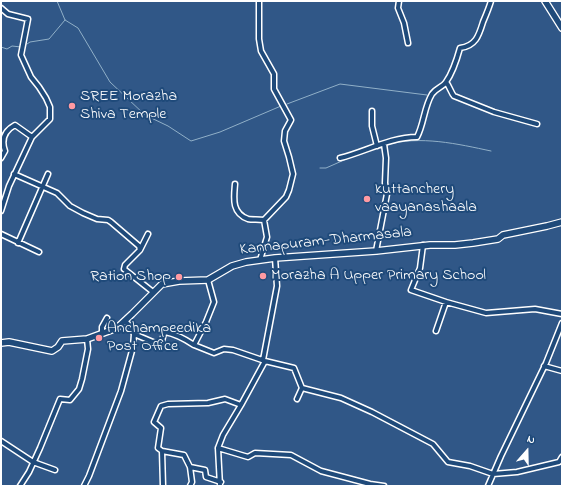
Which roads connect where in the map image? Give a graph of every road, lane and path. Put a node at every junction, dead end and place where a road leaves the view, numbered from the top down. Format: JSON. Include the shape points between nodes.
{"nodes":[{"id":1,"x":259,"y":1,"type":"edge"},
{"id":2,"x":399,"y":1,"type":"edge"},
{"id":3,"x":491,"y":1,"type":"edge"},
{"id":4,"x":545,"y":1,"type":"edge"},
{"id":5,"x":1,"y":8,"type":"edge"},
{"id":6,"x":562,"y":28,"type":"edge"},
{"id":7,"x":408,"y":44,"type":"dead end"},
{"id":8,"x":446,"y":82,"type":"junction"},
{"id":9,"x":372,"y":111,"type":"dead end"},
{"id":10,"x":537,"y":124,"type":"dead end"},
{"id":11,"x":32,"y":138,"type":"junction"},
{"id":12,"x":378,"y":146,"type":"junction"},
{"id":13,"x":384,"y":146,"type":"junction"},
{"id":14,"x":1,"y":158,"type":"edge"},
{"id":15,"x":340,"y":158,"type":"dead end"},
{"id":16,"x":14,"y":174,"type":"junction"},
{"id":17,"x":48,"y":174,"type":"dead end"},
{"id":18,"x":235,"y":184,"type":"dead end"},
{"id":19,"x":43,"y":186,"type":"junction"},
{"id":20,"x":1,"y":211,"type":"edge"},
{"id":21,"x":264,"y":220,"type":"junction"},
{"id":22,"x":562,"y":222,"type":"edge"},
{"id":23,"x":1,"y":234,"type":"edge"},
{"id":24,"x":148,"y":234,"type":"dead end"},
{"id":25,"x":18,"y":243,"type":"junction"},
{"id":26,"x":423,"y":245,"type":"junction"},
{"id":27,"x":140,"y":250,"type":"junction"},
{"id":28,"x":39,"y":252,"type":"dead end"},
{"id":29,"x":376,"y":252,"type":"junction"},
{"id":30,"x":275,"y":258,"type":"junction"},
{"id":31,"x":260,"y":260,"type":"junction"},
{"id":32,"x":208,"y":280,"type":"junction"},
{"id":33,"x":153,"y":292,"type":"junction"},
{"id":34,"x":446,"y":302,"type":"junction"},
{"id":35,"x":562,"y":314,"type":"edge"},
{"id":36,"x":107,"y":318,"type":"dead end"},
{"id":37,"x":125,"y":321,"type":"junction"},
{"id":38,"x":562,"y":323,"type":"edge"},
{"id":39,"x":436,"y":332,"type":"dead end"},
{"id":40,"x":102,"y":333,"type":"junction"},
{"id":41,"x":134,"y":334,"type":"junction"},
{"id":42,"x":87,"y":339,"type":"junction"},
{"id":43,"x":1,"y":343,"type":"edge"},
{"id":44,"x":194,"y":345,"type":"junction"},
{"id":45,"x":264,"y":360,"type":"junction"},
{"id":46,"x":544,"y":366,"type":"junction"},
{"id":47,"x":562,"y":371,"type":"edge"},
{"id":48,"x":302,"y":388,"type":"junction"},
{"id":49,"x":298,"y":399,"type":"dead end"},
{"id":50,"x":241,"y":405,"type":"junction"},
{"id":51,"x":1,"y":441,"type":"edge"},
{"id":52,"x":218,"y":448,"type":"junction"},
{"id":53,"x":162,"y":451,"type":"junction"},
{"id":54,"x":562,"y":457,"type":"edge"},
{"id":55,"x":33,"y":462,"type":"junction"},
{"id":56,"x":190,"y":467,"type":"junction"},
{"id":57,"x":55,"y":470,"type":"dead end"},
{"id":58,"x":493,"y":474,"type":"junction"},
{"id":59,"x":220,"y":484,"type":"edge"},
{"id":60,"x":20,"y":486,"type":"edge"},
{"id":61,"x":84,"y":486,"type":"edge"},
{"id":62,"x":162,"y":486,"type":"edge"},
{"id":63,"x":190,"y":486,"type":"edge"},
{"id":64,"x":384,"y":486,"type":"edge"},
{"id":65,"x":488,"y":486,"type":"edge"}],
"edges":[{"from":1,"to":21,"type":"street","via":[[261,51],[274,74],[274,89],[291,120],[285,131],[284,141],[293,174],[286,197]]},
{"from":2,"to":7,"type":"street","via":[[398,8]]},
{"from":3,"to":8,"type":"street","via":[[476,40],[468,47],[460,48],[456,63]]},
{"from":4,"to":6,"type":"main road"},
{"from":5,"to":11,"type":"street","via":[[8,14],[28,20],[21,55],[50,107],[50,119]]},
{"from":8,"to":10,"type":"street","via":[[454,96],[494,112]]},
{"from":8,"to":13,"type":"street","via":[[432,94],[417,138],[410,137]]},
{"from":9,"to":12,"type":"street","via":[[372,126]]},
{"from":11,"to":14,"type":"street","via":[[12,126],[2,142],[5,151]]},
{"from":11,"to":16,"type":"street"},
{"from":12,"to":13,"type":"street"},
{"from":12,"to":15,"type":"street"},
{"from":13,"to":29,"type":"street","via":[[387,194]]},
{"from":16,"to":19,"type":"street"},
{"from":16,"to":20,"type":"street"},
{"from":17,"to":19,"type":"street"},
{"from":18,"to":21,"type":"street","via":[[236,209],[248,219]]},
{"from":19,"to":25,"type":"street"},
{"from":19,"to":27,"type":"street","via":[[57,193],[70,206],[83,213],[97,219],[108,220],[139,246]]},
{"from":21,"to":31,"type":"street","via":[[267,237]]},
{"from":22,"to":26,"type":"main road","name":"Kannapuram-Dharmasala","via":[[503,235],[498,239],[455,245]]},
{"from":23,"to":25,"type":"street"},
{"from":24,"to":27,"type":"street"},
{"from":25,"to":28,"type":"street"},
{"from":26,"to":29,"type":"main road","name":"Kannapuram-Dharmasala"},
{"from":26,"to":34,"type":"street","via":[[420,268],[411,290]]},
{"from":27,"to":33,"type":"street","via":[[124,269]]},
{"from":29,"to":30,"type":"main road","name":"Kannapuram-Dharmasala"},
{"from":30,"to":31,"type":"main road","name":"Kannapuram-Dharmasala"},
{"from":30,"to":45,"type":"street","via":[[277,286]]},
{"from":31,"to":32,"type":"main road","name":"Kannapuram-Dharmasala","via":[[232,266]]},
{"from":32,"to":33,"type":"main road","name":"Kannapuram-Dharmasala","via":[[166,283]]},
{"from":32,"to":44,"type":"street","via":[[214,302]]},
{"from":33,"to":37,"type":"main road","name":"Kannapuram-Dharmasala"},
{"from":34,"to":35,"type":"street","via":[[486,313],[535,308]]},
{"from":34,"to":39,"type":"street"},
{"from":36,"to":40,"type":"street"},
{"from":37,"to":40,"type":"main road","name":"Kannapuram-Dharmasala","via":[[117,328]]},
{"from":37,"to":41,"type":"street"},
{"from":38,"to":46,"type":"street"},
{"from":40,"to":42,"type":"main road","name":"Kannapuram-Dharmasala"},
{"from":41,"to":44,"type":"street","via":[[160,345],[163,334],[167,332]]},
{"from":41,"to":61,"type":"street","via":[[121,391]]},
{"from":42,"to":43,"type":"main road","name":"Kannapuram-Dharmasala","via":[[62,340],[58,348],[52,351],[9,342]]},
{"from":42,"to":55,"type":"street","via":[[88,349],[79,389],[70,400],[60,399]]},
{"from":44,"to":45,"type":"street","via":[[211,353],[224,349],[234,350]]},
{"from":45,"to":48,"type":"street","via":[[294,368]]},
{"from":45,"to":50,"type":"street"},
{"from":46,"to":47,"type":"street"},
{"from":46,"to":58,"type":"street"},
{"from":48,"to":49,"type":"street"},
{"from":48,"to":58,"type":"street","via":[[341,398],[372,412],[433,444],[448,462]]},
{"from":50,"to":52,"type":"street"},
{"from":50,"to":53,"type":"street","via":[[225,399],[208,404],[164,404],[154,422],[161,428],[158,448]]},
{"from":51,"to":55,"type":"street"},
{"from":52,"to":59,"type":"street"},
{"from":52,"to":64,"type":"street","via":[[248,457],[256,453],[291,455],[321,471]]},
{"from":53,"to":56,"type":"street","via":[[184,455]]},
{"from":53,"to":62,"type":"street"},
{"from":54,"to":58,"type":"street","via":[[559,462],[546,466]]},
{"from":55,"to":57,"type":"street"},
{"from":55,"to":60,"type":"street"},
{"from":56,"to":59,"type":"street","via":[[205,470],[206,477]]},
{"from":56,"to":63,"type":"street"},
{"from":58,"to":65,"type":"street"}]}
